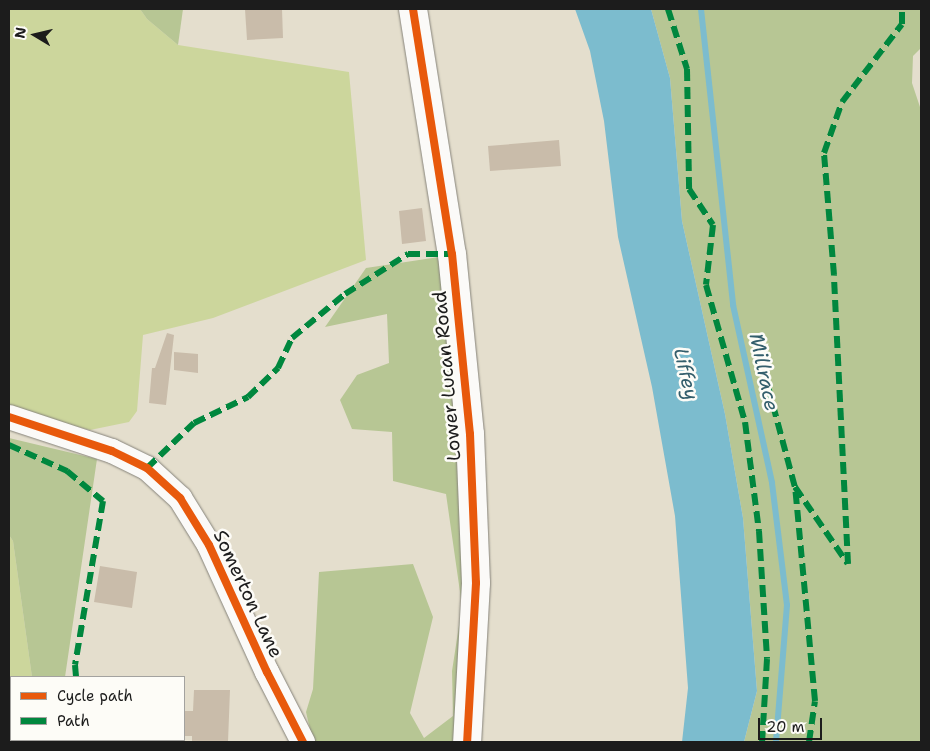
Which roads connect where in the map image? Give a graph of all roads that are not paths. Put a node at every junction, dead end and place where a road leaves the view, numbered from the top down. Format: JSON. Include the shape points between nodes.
{"nodes":[{"id":1,"x":413,"y":9,"type":"edge"},
{"id":2,"x":9,"y":417,"type":"edge"},
{"id":3,"x":303,"y":742,"type":"edge"},
{"id":4,"x":467,"y":742,"type":"edge"}],
"edges":[{"from":1,"to":4,"type":"street","name":"Lower Lucan Road","via":[[453,263],[470,434],[476,583]]},
{"from":2,"to":3,"type":"street","name":"Somerton Lane","via":[[112,451],[147,468],[180,498],[209,545]]}]}
